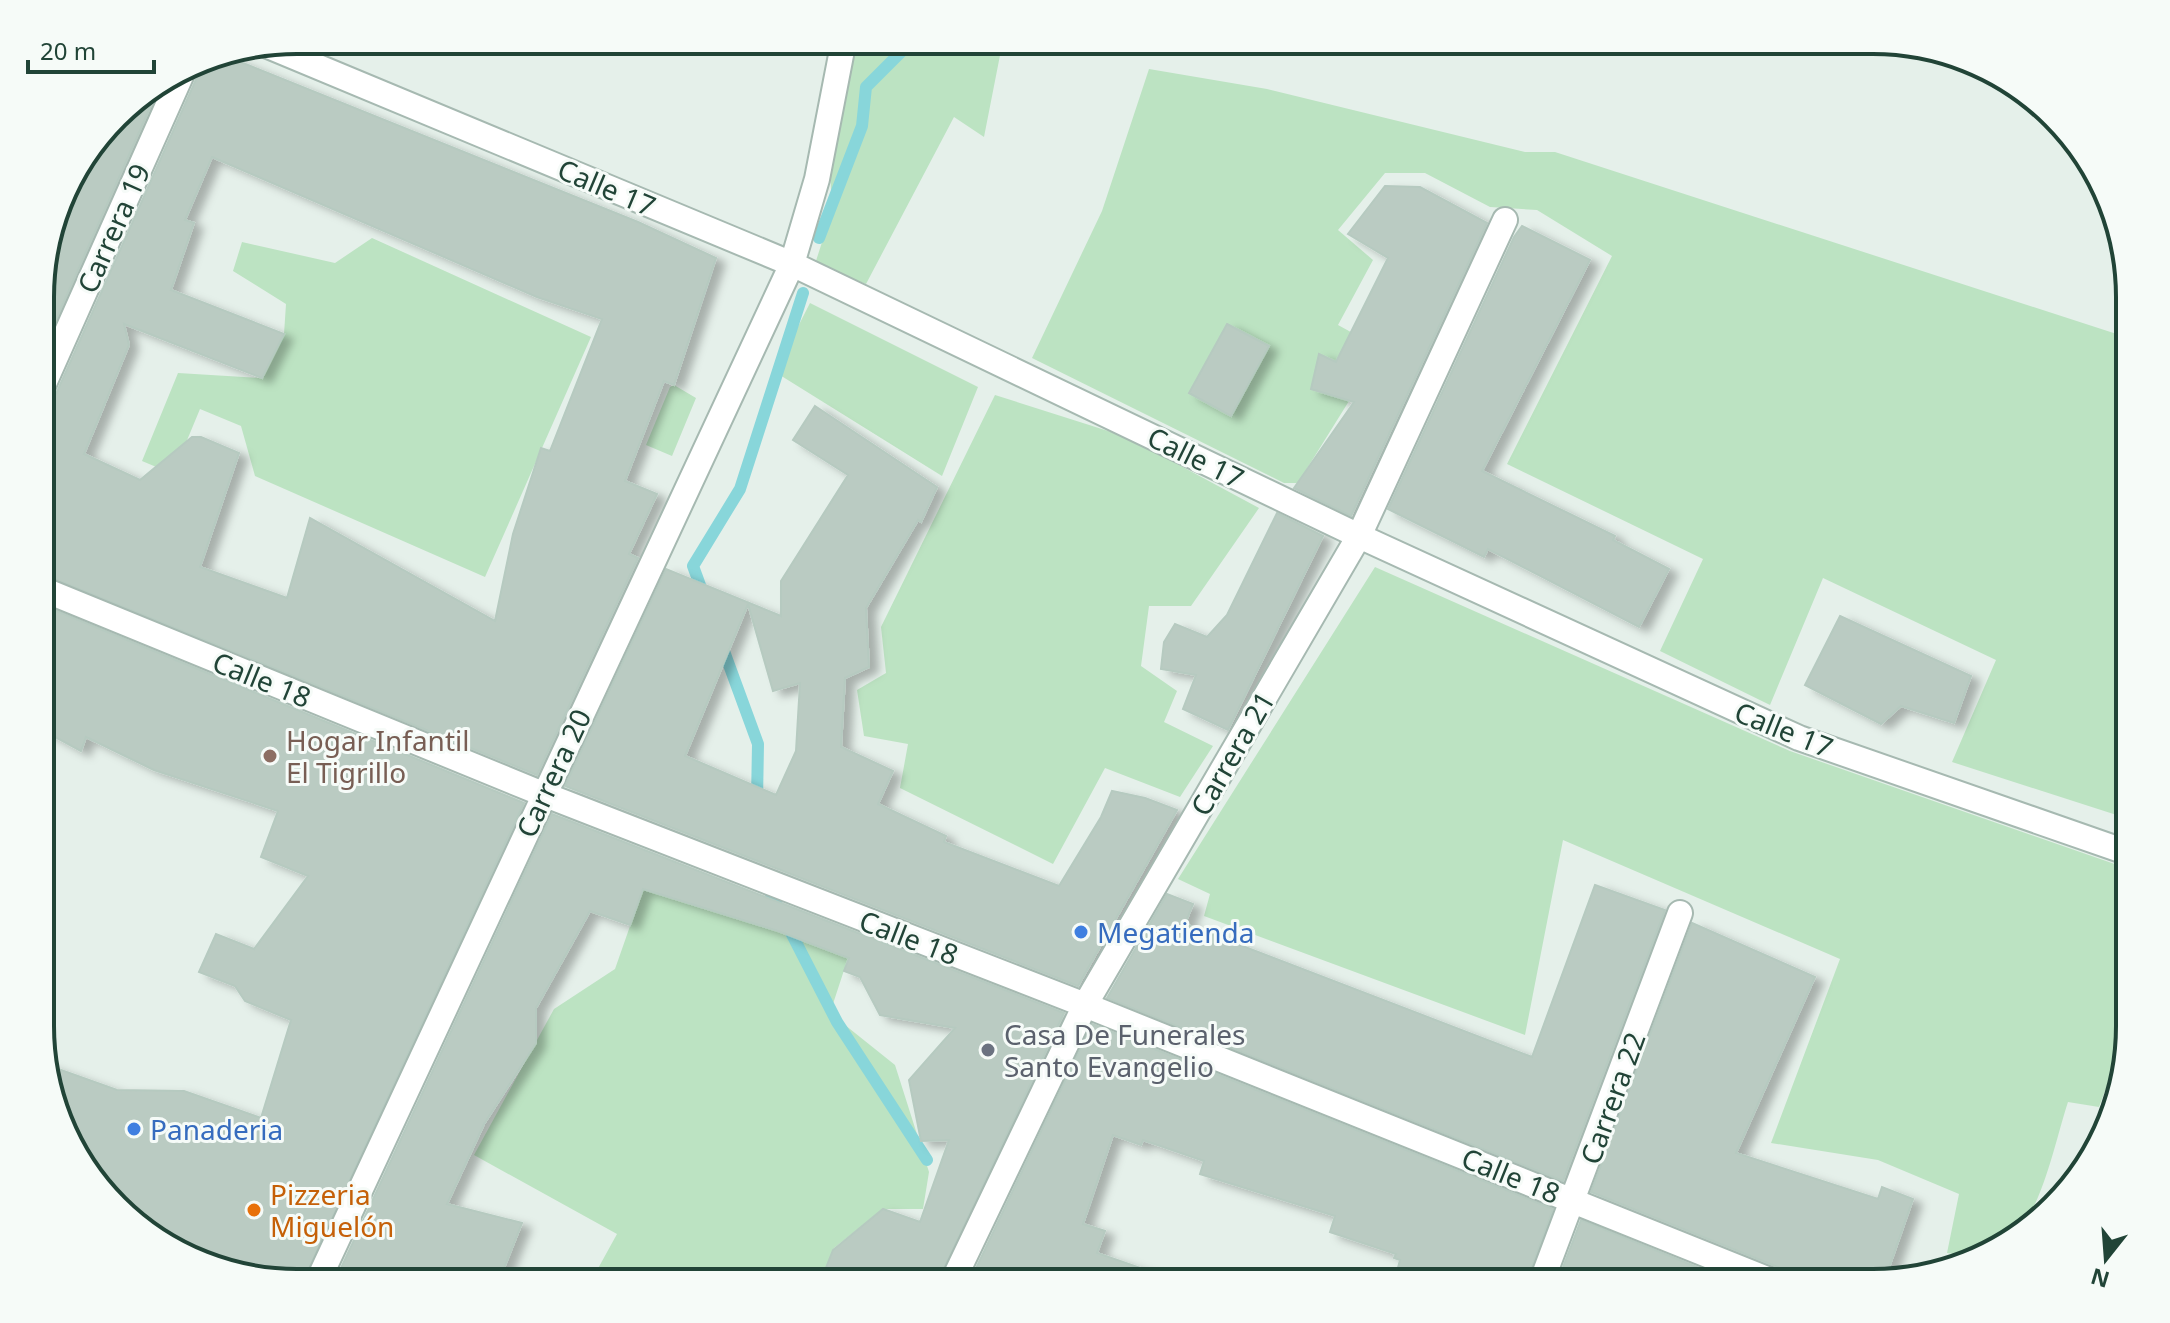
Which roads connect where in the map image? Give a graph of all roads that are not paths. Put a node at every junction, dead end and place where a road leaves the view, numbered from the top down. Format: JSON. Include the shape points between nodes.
{"nodes":[{"id":1,"x":841,"y":54,"type":"edge"},
{"id":2,"x":289,"y":55,"type":"edge"},
{"id":3,"x":176,"y":87,"type":"edge"},
{"id":4,"x":1505,"y":220,"type":"dead end"},
{"id":5,"x":792,"y":264,"type":"junction"},
{"id":6,"x":54,"y":361,"type":"edge"},
{"id":7,"x":1359,"y":536,"type":"junction"},
{"id":8,"x":54,"y":594,"type":"edge"},
{"id":9,"x":543,"y":794,"type":"junction"},
{"id":10,"x":2115,"y":848,"type":"edge"},
{"id":11,"x":1680,"y":913,"type":"dead end"},
{"id":12,"x":1085,"y":1005,"type":"junction"},
{"id":13,"x":1574,"y":1200,"type":"junction"},
{"id":14,"x":1547,"y":1268,"type":"edge"},
{"id":15,"x":1741,"y":1268,"type":"edge"},
{"id":16,"x":323,"y":1269,"type":"edge"},
{"id":17,"x":959,"y":1269,"type":"edge"}],
"edges":[{"from":1,"to":5,"type":"street","name":"Carrera 20","via":[[817,179]]},
{"from":2,"to":5,"type":"street","name":"Calle 17"},
{"from":3,"to":6,"type":"street","name":"Carrera 19"},
{"from":4,"to":7,"type":"street","name":"Carrera 21"},
{"from":5,"to":7,"type":"street","name":"Calle 17"},
{"from":5,"to":9,"type":"street","name":"Carrera 20"},
{"from":7,"to":10,"type":"street","name":"Calle 17","via":[[1799,738]]},
{"from":7,"to":12,"type":"street","name":"Carrera 21"},
{"from":8,"to":9,"type":"street","name":"Calle 18"},
{"from":9,"to":12,"type":"street","name":"Calle 18"},
{"from":9,"to":16,"type":"street","name":"Carrera 20"},
{"from":11,"to":13,"type":"street","name":"Carrera 22"},
{"from":12,"to":13,"type":"street","name":"Calle 18"},
{"from":12,"to":17,"type":"street","name":"Carrera 21"},
{"from":13,"to":14,"type":"street","name":"Carrera 22"},
{"from":13,"to":15,"type":"street","name":"Calle 18"}]}
